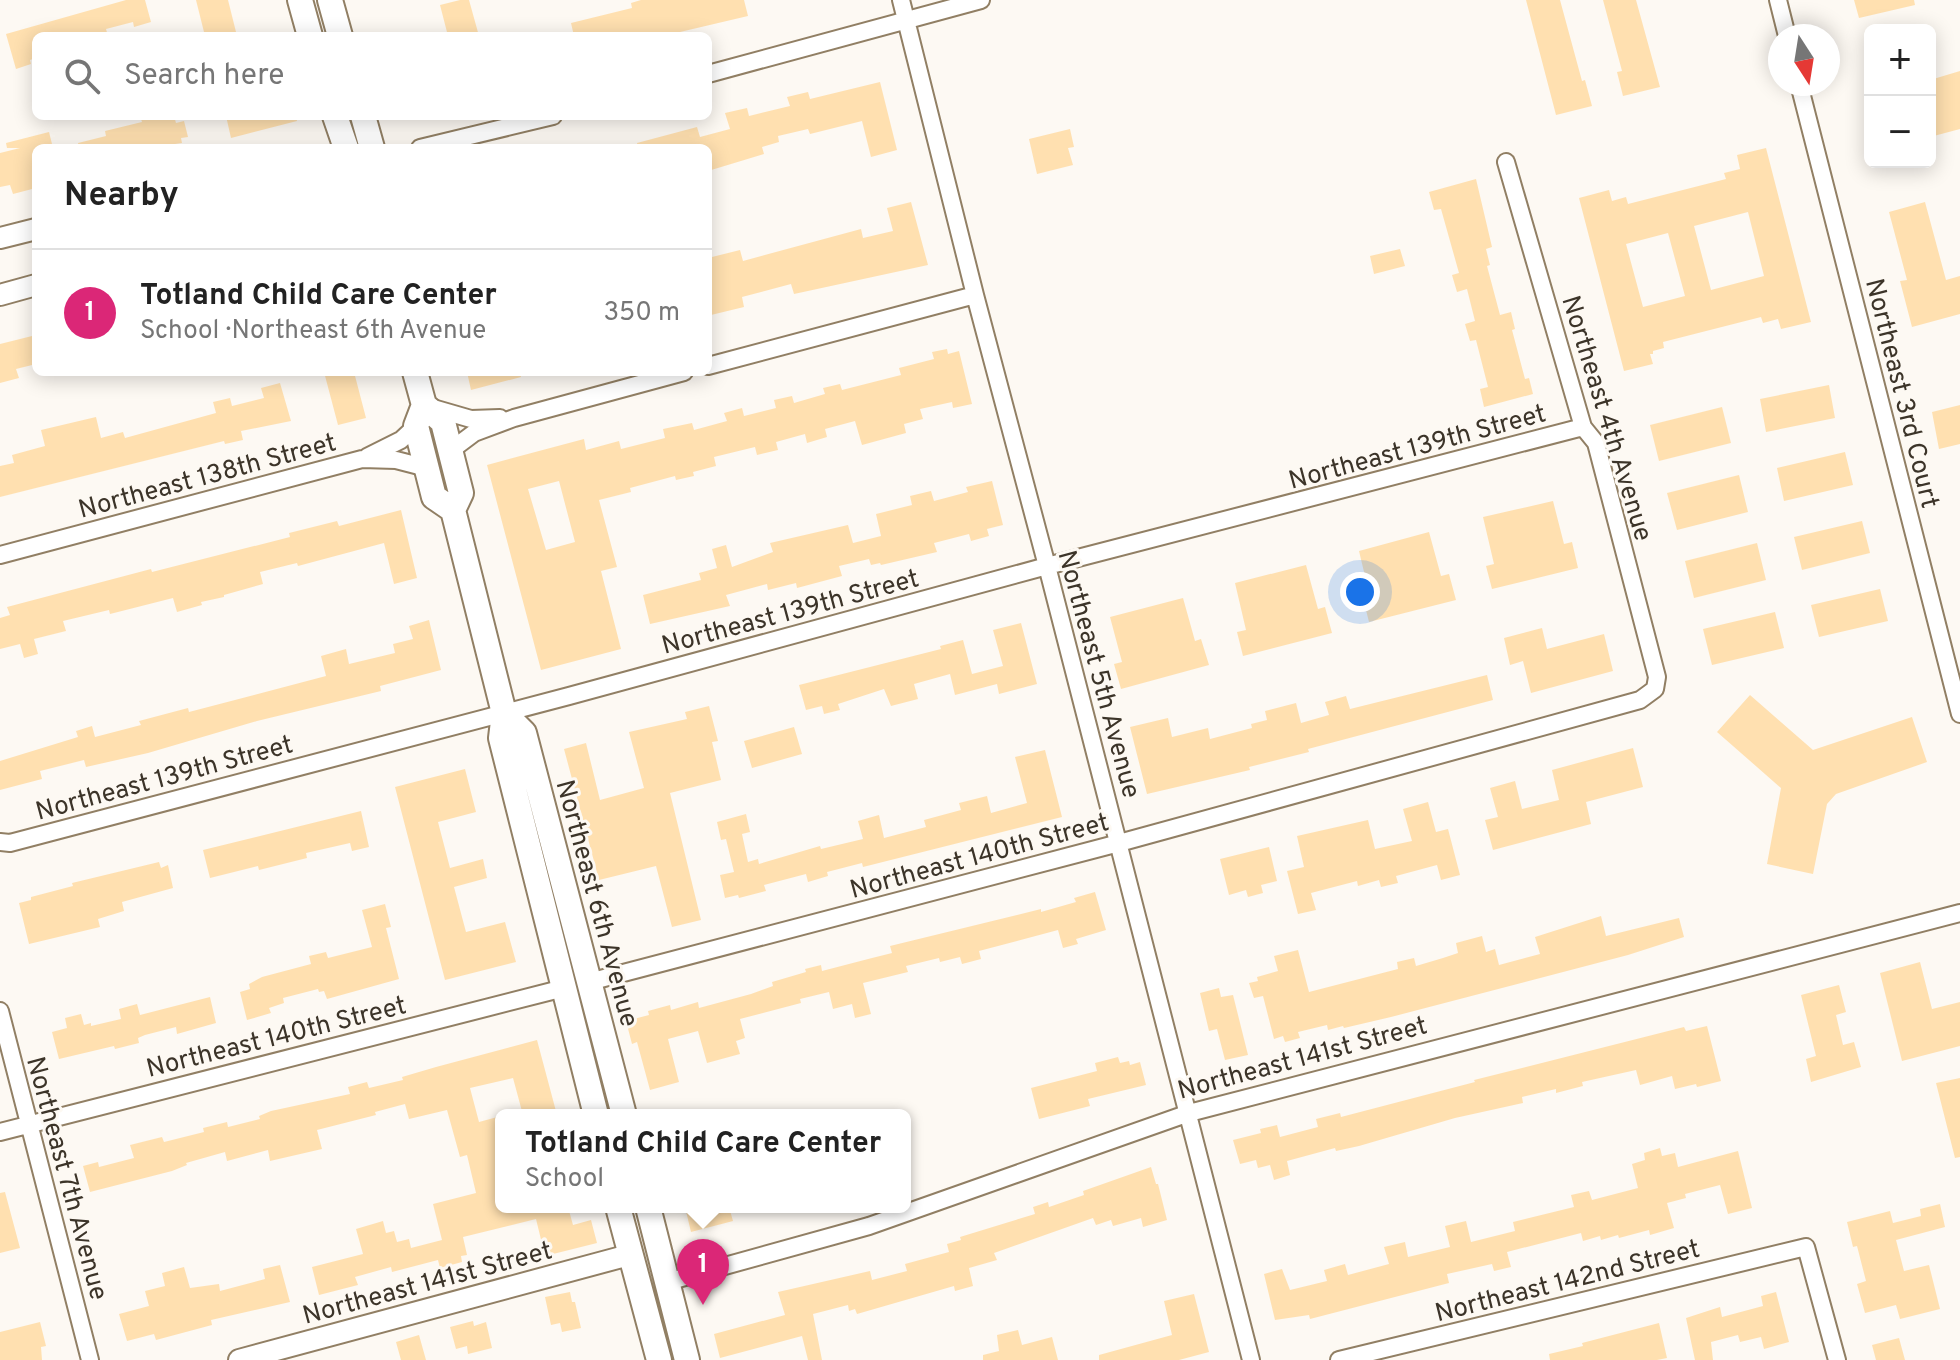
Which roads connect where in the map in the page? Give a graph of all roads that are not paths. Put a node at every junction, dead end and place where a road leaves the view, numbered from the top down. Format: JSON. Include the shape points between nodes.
{"nodes":[{"id":1,"x":300,"y":0,"type":"edge"},
{"id":2,"x":330,"y":0,"type":"edge"},
{"id":3,"x":901,"y":0,"type":"edge"},
{"id":4,"x":981,"y":0,"type":"edge"},
{"id":5,"x":1778,"y":0,"type":"edge"},
{"id":6,"x":906,"y":19,"type":"junction"},
{"id":7,"x":1784,"y":24,"type":"edge"},
{"id":8,"x":309,"y":32,"type":"edge"},
{"id":9,"x":339,"y":32,"type":"edge"},
{"id":10,"x":712,"y":73,"type":"edge"},
{"id":11,"x":1802,"y":96,"type":"edge"},
{"id":12,"x":336,"y":120,"type":"edge"},
{"id":13,"x":364,"y":120,"type":"edge"},
{"id":14,"x":536,"y":120,"type":"edge"},
{"id":15,"x":345,"y":144,"type":"edge"},
{"id":16,"x":371,"y":144,"type":"edge"},
{"id":17,"x":437,"y":144,"type":"edge"},
{"id":18,"x":1506,"y":162,"type":"dead end"},
{"id":19,"x":32,"y":230,"type":"edge"},
{"id":20,"x":0,"y":238,"type":"edge"},
{"id":21,"x":32,"y":286,"type":"edge"},
{"id":22,"x":0,"y":295,"type":"edge"},
{"id":23,"x":975,"y":295,"type":"junction"},
{"id":24,"x":712,"y":365,"type":"edge"},
{"id":25,"x":415,"y":376,"type":"edge"},
{"id":26,"x":669,"y":376,"type":"edge"},
{"id":27,"x":420,"y":416,"type":"junction"},
{"id":28,"x":514,"y":418,"type":"junction"},
{"id":29,"x":1583,"y":427,"type":"junction"},
{"id":30,"x":450,"y":451,"type":"junction"},
{"id":31,"x":362,"y":459,"type":"junction"},
{"id":32,"x":427,"y":468,"type":"junction"},
{"id":33,"x":453,"y":510,"type":"junction"},
{"id":34,"x":0,"y":555,"type":"edge"},
{"id":35,"x":1047,"y":566,"type":"junction"},
{"id":36,"x":1655,"y":689,"type":"joint"},
{"id":37,"x":504,"y":713,"type":"junction"},
{"id":38,"x":1960,"y":714,"type":"edge"},
{"id":39,"x":1119,"y":843,"type":"junction"},
{"id":40,"x":3,"y":844,"type":"edge"},
{"id":41,"x":1960,"y":913,"type":"edge"},
{"id":42,"x":589,"y":982,"type":"junction"},
{"id":43,"x":567,"y":1000,"type":"junction"},
{"id":44,"x":0,"y":1011,"type":"edge"},
{"id":45,"x":594,"y":1109,"type":"edge"},
{"id":46,"x":607,"y":1109,"type":"edge"},
{"id":47,"x":622,"y":1109,"type":"edge"},
{"id":48,"x":1189,"y":1113,"type":"junction"},
{"id":49,"x":29,"y":1124,"type":"junction"},
{"id":50,"x":0,"y":1132,"type":"edge"},
{"id":51,"x":911,"y":1211,"type":"edge"},
{"id":52,"x":619,"y":1213,"type":"edge"},
{"id":53,"x":636,"y":1213,"type":"edge"},
{"id":54,"x":650,"y":1213,"type":"edge"},
{"id":55,"x":906,"y":1213,"type":"edge"},
{"id":56,"x":629,"y":1255,"type":"junction"},
{"id":57,"x":667,"y":1282,"type":"junction"},
{"id":58,"x":91,"y":1359,"type":"edge"},
{"id":59,"x":239,"y":1360,"type":"edge"},
{"id":60,"x":659,"y":1360,"type":"edge"},
{"id":61,"x":687,"y":1360,"type":"edge"},
{"id":62,"x":1251,"y":1360,"type":"edge"},
{"id":63,"x":1339,"y":1360,"type":"edge"},
{"id":64,"x":1837,"y":1360,"type":"edge"}],
"edges":[{"from":1,"to":8,"type":"main road"},
{"from":2,"to":9,"type":"main road"},
{"from":3,"to":6,"type":"street","name":"Northeast 5th Avenue"},
{"from":4,"to":6,"type":"street"},
{"from":5,"to":7,"type":"street"},
{"from":6,"to":10,"type":"street"},
{"from":6,"to":23,"type":"street","name":"Northeast 5th Avenue"},
{"from":11,"to":38,"type":"street","name":"Northeast 3rd Court"},
{"from":12,"to":15,"type":"main road"},
{"from":13,"to":16,"type":"main road"},
{"from":14,"to":17,"type":"street"},
{"from":18,"to":29,"type":"street","name":"Northeast 4th Avenue"},
{"from":19,"to":20,"type":"street"},
{"from":21,"to":22,"type":"street"},
{"from":23,"to":24,"type":"street"},
{"from":23,"to":35,"type":"street","name":"Northeast 5th Avenue"},
{"from":25,"to":27,"type":"main road","name":"Northeast 6th Avenue"},
{"from":26,"to":28,"type":"street"},
{"from":27,"to":28,"type":"street"},
{"from":27,"to":30,"type":"main road","name":"Northeast 6th Avenue","via":[[443,422]]},
{"from":27,"to":31,"type":"street","via":[[401,440]]},
{"from":27,"to":32,"type":"main road","name":"Northeast 6th Avenue"},
{"from":28,"to":30,"type":"street","via":[[474,433]]},
{"from":29,"to":35,"type":"street","name":"Northeast 139th Street"},
{"from":29,"to":36,"type":"street","name":"Northeast 4th Avenue","via":[[1596,443],[1657,677]]},
{"from":30,"to":33,"type":"main road","name":"Northeast 6th Avenue","via":[[461,493]]},
{"from":31,"to":32,"type":"street","name":"Northeast 138th Street"},
{"from":31,"to":34,"type":"street","name":"Northeast 138th Street"},
{"from":32,"to":33,"type":"main road","name":"Northeast 6th Avenue","via":[[434,497]]},
{"from":33,"to":37,"type":"main road","name":"Northeast 6th Avenue"},
{"from":35,"to":37,"type":"street","name":"Northeast 139th Street"},
{"from":35,"to":39,"type":"street","name":"Northeast 5th Avenue"},
{"from":36,"to":39,"type":"street","name":"Northeast 140th Street","via":[[1640,700]]},
{"from":37,"to":40,"type":"street","name":"Northeast 139th Street"},
{"from":37,"to":42,"type":"main road","name":"Northeast 6th Avenue","via":[[524,733]]},
{"from":37,"to":43,"type":"main road","name":"Northeast 6th Avenue","via":[[501,738]]},
{"from":39,"to":42,"type":"street","name":"Northeast 140th Street"},
{"from":39,"to":48,"type":"street","name":"Northeast 5th Avenue"},
{"from":41,"to":48,"type":"street","name":"Northeast 141st Street"},
{"from":42,"to":47,"type":"main road","name":"Northeast 6th Avenue"},
{"from":43,"to":45,"type":"main road","name":"Northeast 6th Avenue"},
{"from":43,"to":46,"type":"main road","via":[[590,1044]]},
{"from":43,"to":49,"type":"street","name":"Northeast 140th Street"},
{"from":44,"to":49,"type":"street","name":"Northeast 7th Avenue"},
{"from":48,"to":51,"type":"street","name":"Northeast 141st Street"},
{"from":48,"to":62,"type":"street","name":"Northeast 5th Avenue"},
{"from":49,"to":50,"type":"street","name":"Northeast 140th Street"},
{"from":49,"to":58,"type":"street","name":"Northeast 7th Avenue"},
{"from":52,"to":56,"type":"main road"},
{"from":53,"to":57,"type":"main road","via":[[654,1269]]},
{"from":54,"to":57,"type":"main road"},
{"from":55,"to":57,"type":"street","name":"Northeast 141st Street"},
{"from":56,"to":59,"type":"street","name":"Northeast 141st Street"},
{"from":56,"to":60,"type":"main road"},
{"from":57,"to":61,"type":"main road"},
{"from":63,"to":64,"type":"street","name":"Northeast 142nd Street","via":[[1806,1247]]}]}
